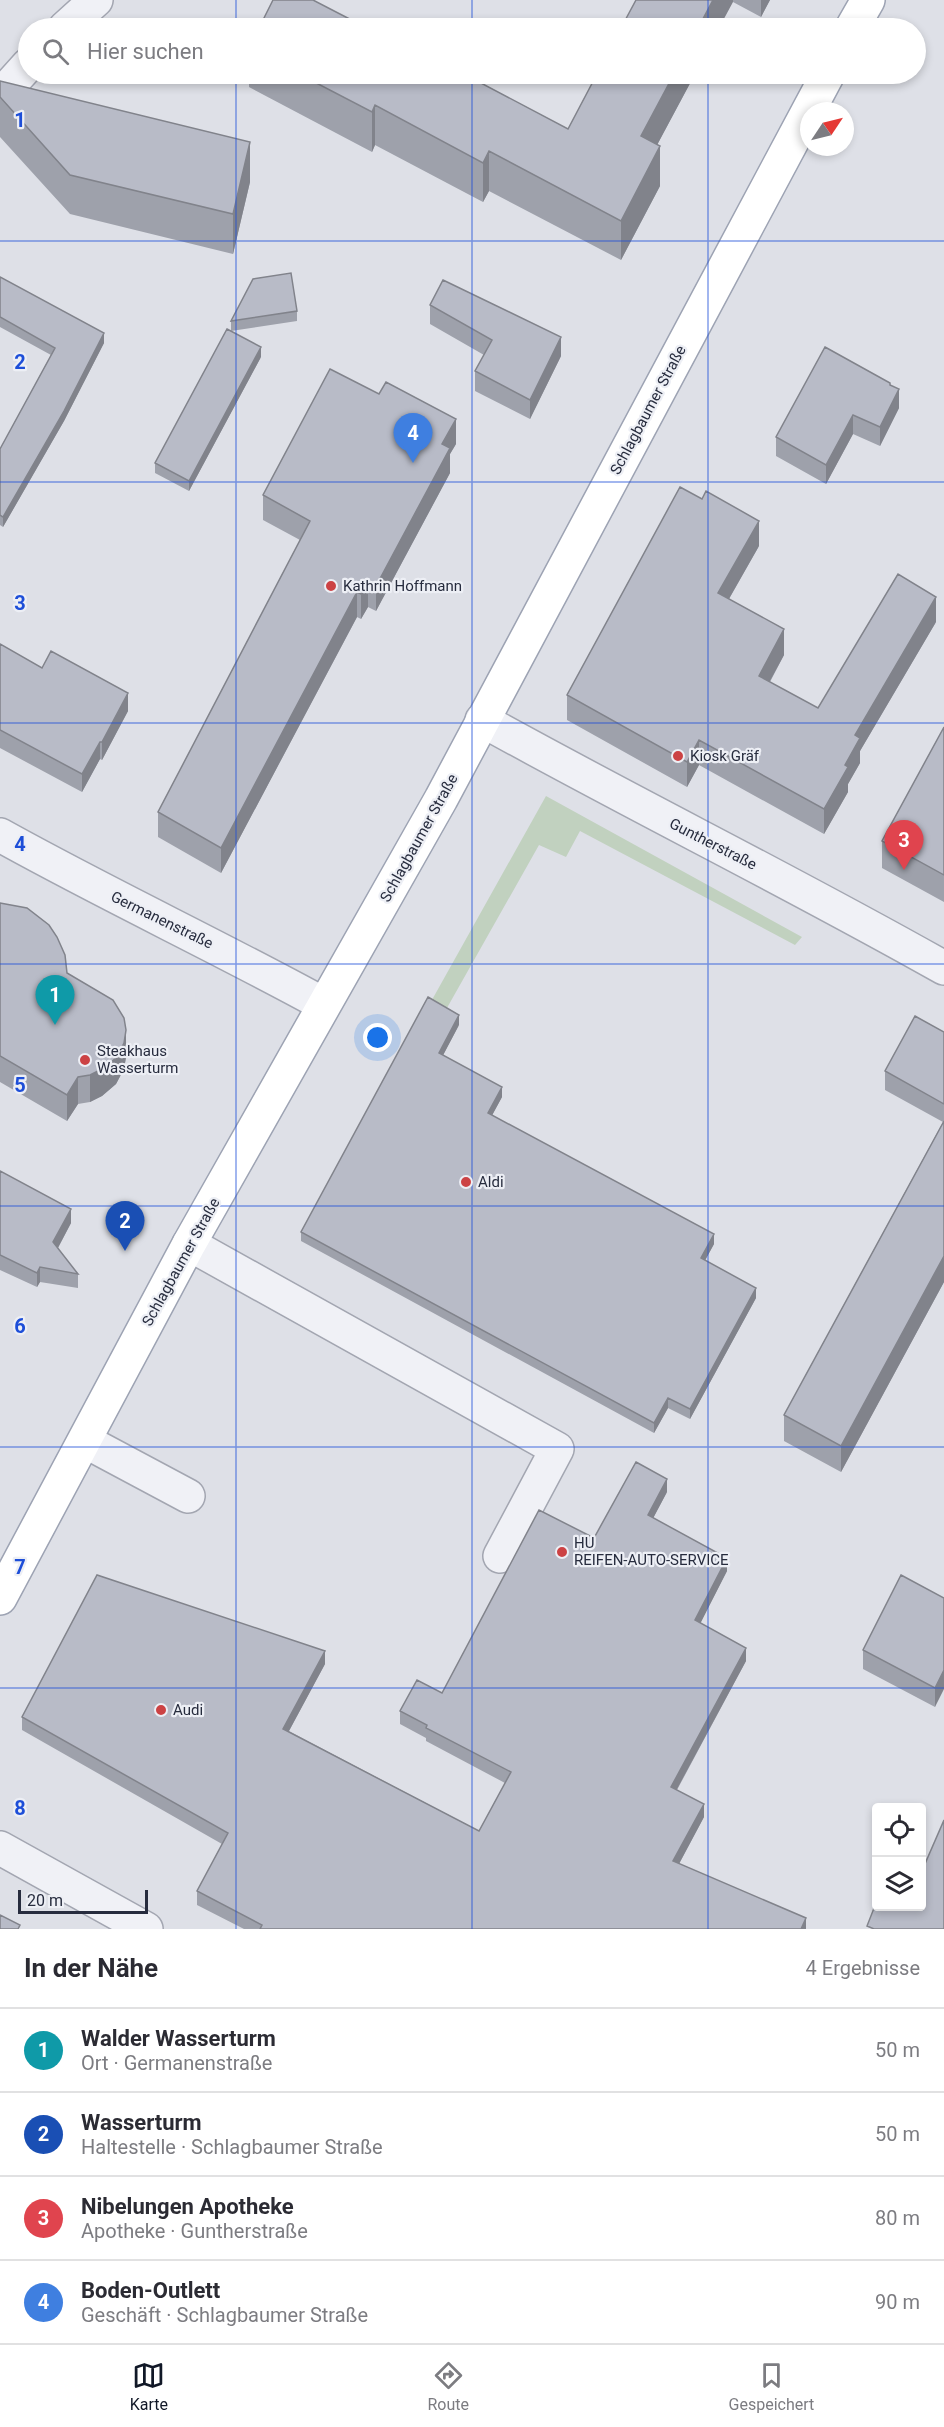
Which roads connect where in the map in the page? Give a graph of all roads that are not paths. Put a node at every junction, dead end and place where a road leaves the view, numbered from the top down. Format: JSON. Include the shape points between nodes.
{"nodes":[{"id":1,"x":96,"y":0,"type":"edge"},
{"id":2,"x":868,"y":0,"type":"edge"},
{"id":3,"x":76,"y":18,"type":"edge"},
{"id":4,"x":858,"y":18,"type":"edge"},
{"id":5,"x":18,"y":76,"type":"edge"},
{"id":6,"x":823,"y":84,"type":"edge"},
{"id":7,"x":0,"y":96,"type":"edge"},
{"id":8,"x":482,"y":720,"type":"junction"},
{"id":9,"x":0,"y":835,"type":"edge"},
{"id":10,"x":944,"y":968,"type":"edge"},
{"id":11,"x":323,"y":1004,"type":"junction"},
{"id":12,"x":189,"y":1244,"type":"junction"},
{"id":13,"x":85,"y":1441,"type":"junction"},
{"id":14,"x":188,"y":1496,"type":"dead end"},
{"id":15,"x":500,"y":1556,"type":"dead end"},
{"id":16,"x":0,"y":1598,"type":"edge"},
{"id":17,"x":0,"y":1848,"type":"edge"},
{"id":18,"x":146,"y":1929,"type":"edge"}],
"edges":[{"from":1,"to":3,"type":"street"},
{"from":2,"to":4,"type":"main road"},
{"from":5,"to":7,"type":"street"},
{"from":6,"to":8,"type":"main road","name":"Schlagbaumer Straße"},
{"from":8,"to":10,"type":"street","name":"Guntherstraße"},
{"from":8,"to":11,"type":"main road","name":"Schlagbaumer Straße","via":[[408,859]]},
{"from":9,"to":11,"type":"street","name":"Germanenstraße"},
{"from":11,"to":12,"type":"main road","name":"Schlagbaumer Straße"},
{"from":12,"to":13,"type":"main road","name":"Schlagbaumer Straße"},
{"from":12,"to":15,"type":"street","via":[[557,1449]]},
{"from":13,"to":14,"type":"street"},
{"from":13,"to":16,"type":"main road","name":"Schlagbaumer Straße"},
{"from":17,"to":18,"type":"street"}]}
